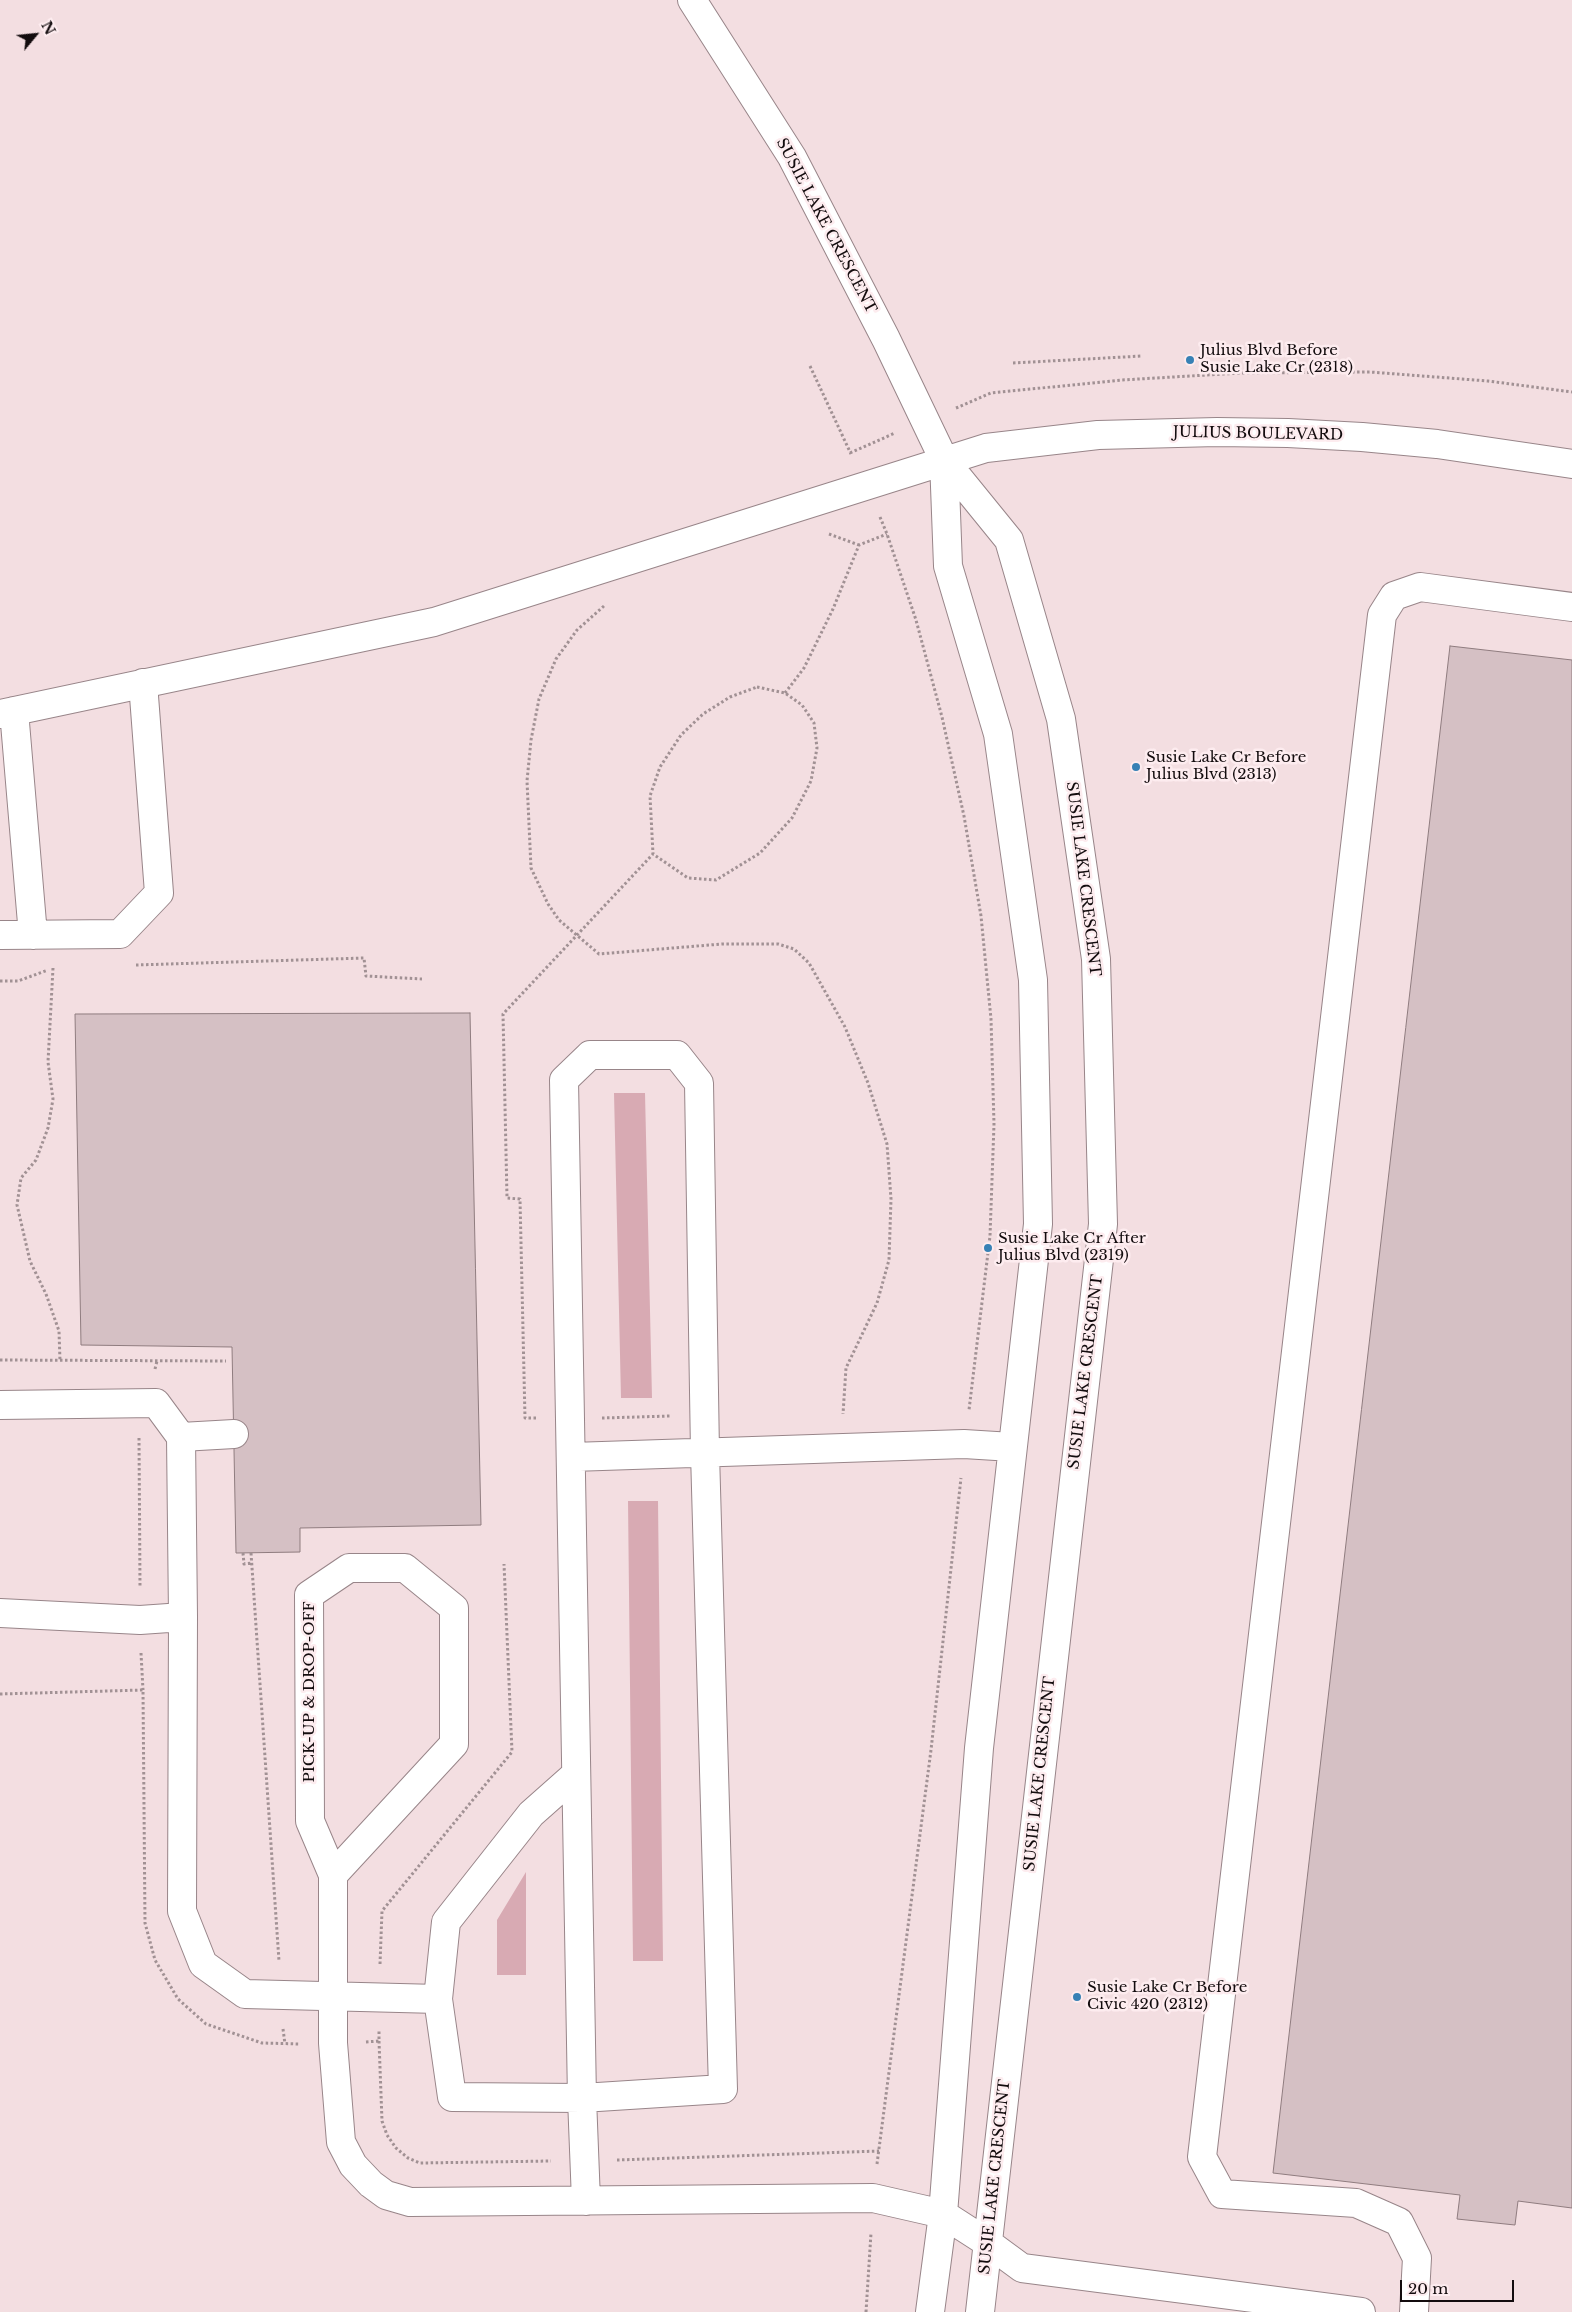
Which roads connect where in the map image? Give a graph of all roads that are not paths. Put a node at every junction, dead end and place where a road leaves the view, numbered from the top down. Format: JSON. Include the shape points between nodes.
{"nodes":[{"id":1,"x":692,"y":0,"type":"edge"},
{"id":2,"x":944,"y":460,"type":"junction"},
{"id":3,"x":1572,"y":464,"type":"edge"},
{"id":4,"x":1572,"y":607,"type":"edge"},
{"id":5,"x":143,"y":683,"type":"junction"},
{"id":6,"x":7,"y":713,"type":"edge"},
{"id":7,"x":0,"y":935,"type":"edge"},
{"id":8,"x":33,"y":935,"type":"junction"},
{"id":9,"x":0,"y":1405,"type":"edge"},
{"id":10,"x":234,"y":1434,"type":"dead end"},
{"id":11,"x":181,"y":1437,"type":"junction"},
{"id":12,"x":1012,"y":1447,"type":"junction"},
{"id":13,"x":705,"y":1453,"type":"junction"},
{"id":14,"x":572,"y":1458,"type":"junction"},
{"id":15,"x":0,"y":1613,"type":"edge"},
{"id":16,"x":183,"y":1617,"type":"junction"},
{"id":17,"x":575,"y":1775,"type":"junction"},
{"id":18,"x":333,"y":1875,"type":"junction"},
{"id":19,"x":333,"y":1996,"type":"junction"},
{"id":20,"x":438,"y":1999,"type":"junction"},
{"id":21,"x":582,"y":2098,"type":"junction"},
{"id":22,"x":586,"y":2201,"type":"junction"},
{"id":23,"x":943,"y":2214,"type":"junction"},
{"id":24,"x":988,"y":2243,"type":"junction"},
{"id":25,"x":930,"y":2312,"type":"edge"},
{"id":26,"x":980,"y":2312,"type":"edge"},
{"id":27,"x":1362,"y":2312,"type":"edge"},
{"id":28,"x":1414,"y":2312,"type":"edge"}],
"edges":[{"from":1,"to":2,"type":"street","name":"SUSIE LAKE CRESCENT","via":[[792,157]]},
{"from":2,"to":3,"type":"street","name":"JULIUS BOULEVARD","via":[[986,448],[1040,440],[1217,432],[1400,440]]},
{"from":2,"to":5,"type":"street","name":"JULIUS BOULEVARD","via":[[434,622]]},
{"from":2,"to":12,"type":"street","name":"SUSIE LAKE CRESCENT","via":[[948,566],[998,734],[1033,980],[1038,1224]]},
{"from":2,"to":24,"type":"street","name":"SUSIE LAKE CRESCENT","via":[[1009,540],[1061,719],[1096,959],[1103,1224]]},
{"from":4,"to":28,"type":"street","via":[[1420,587],[1394,596],[1382,615],[1202,2157],[1222,2194],[1356,2203],[1399,2222],[1417,2258]]},
{"from":5,"to":6,"type":"street","name":"JULIUS BOULEVARD"},
{"from":5,"to":8,"type":"street","via":[[159,893],[120,934]]},
{"from":6,"to":8,"type":"street"},
{"from":7,"to":8,"type":"street"},
{"from":9,"to":11,"type":"street","via":[[156,1403]]},
{"from":10,"to":11,"type":"street"},
{"from":11,"to":16,"type":"street"},
{"from":12,"to":13,"type":"street","via":[[964,1444]]},
{"from":12,"to":23,"type":"street","name":"SUSIE LAKE CRESCENT","via":[[979,1748]]},
{"from":13,"to":14,"type":"street"},
{"from":13,"to":14,"type":"street","via":[[699,1083],[677,1055],[590,1055],[564,1080]]},
{"from":13,"to":21,"type":"street","via":[[723,2089]]},
{"from":14,"to":17,"type":"street"},
{"from":15,"to":16,"type":"street","via":[[140,1620]]},
{"from":16,"to":19,"type":"street","via":[[182,1910],[204,1964],[245,1994]]},
{"from":17,"to":20,"type":"street","via":[[530,1814],[446,1922]]},
{"from":17,"to":21,"type":"street"},
{"from":18,"to":18,"type":"street","name":"PICK-UP & DROP-OFF","via":[[454,1744],[454,1608],[405,1568],[349,1568],[309,1596],[310,1821]]},
{"from":18,"to":19,"type":"street"},
{"from":19,"to":20,"type":"street"},
{"from":19,"to":22,"type":"street","via":[[333,2043],[341,2142],[354,2165],[371,2184],[386,2195],[410,2202]]},
{"from":20,"to":21,"type":"street","via":[[452,2098]]},
{"from":21,"to":22,"type":"street"},
{"from":22,"to":23,"type":"street","via":[[873,2198]]},
{"from":23,"to":24,"type":"street"},
{"from":23,"to":25,"type":"street","name":"SUSIE LAKE CRESCENT"},
{"from":24,"to":26,"type":"street","name":"SUSIE LAKE CRESCENT"},
{"from":24,"to":27,"type":"street","via":[[1022,2268]]}]}
